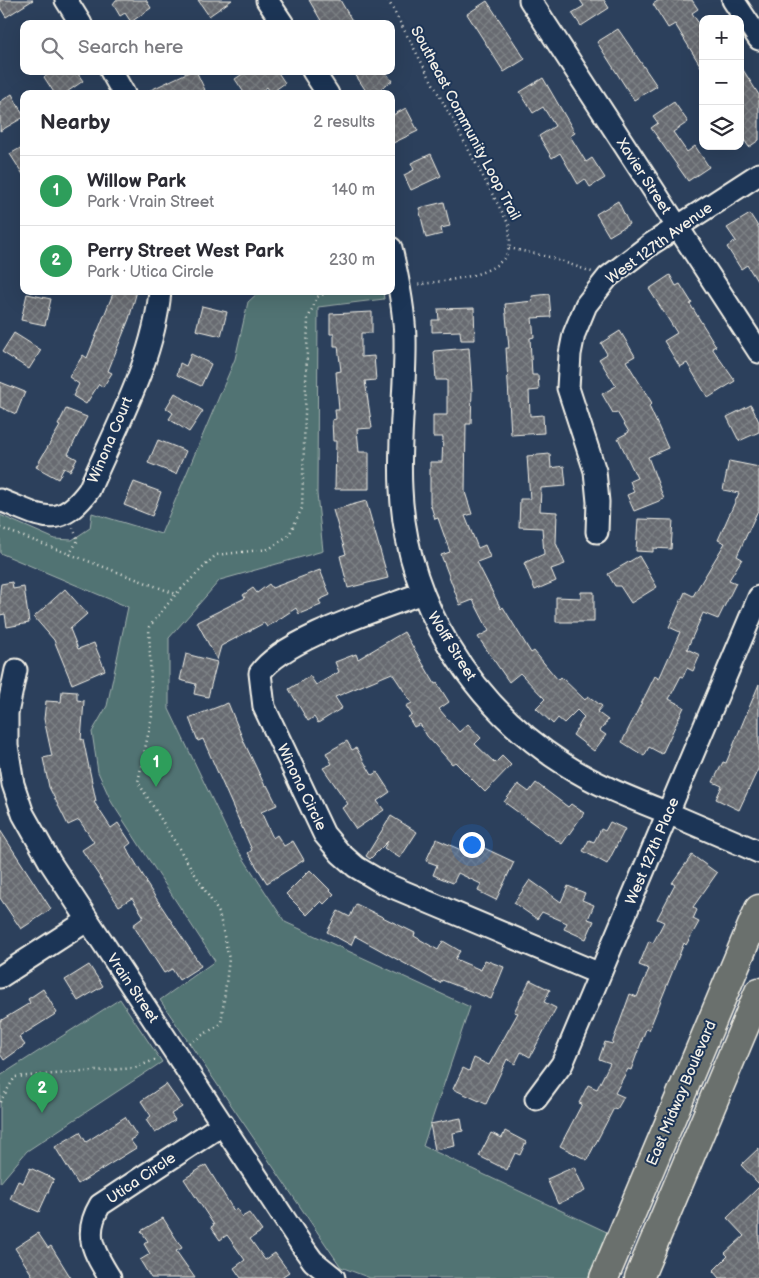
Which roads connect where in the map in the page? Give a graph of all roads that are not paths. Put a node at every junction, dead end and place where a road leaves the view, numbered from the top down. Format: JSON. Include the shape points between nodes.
{"nodes":[{"id":1,"x":66,"y":0,"type":"edge"},
{"id":2,"x":267,"y":0,"type":"edge"},
{"id":3,"x":530,"y":0,"type":"edge"},
{"id":4,"x":733,"y":0,"type":"edge"},
{"id":5,"x":78,"y":20,"type":"edge"},
{"id":6,"x":280,"y":20,"type":"edge"},
{"id":7,"x":759,"y":39,"type":"edge"},
{"id":8,"x":113,"y":75,"type":"edge"},
{"id":9,"x":316,"y":75,"type":"edge"},
{"id":10,"x":122,"y":90,"type":"edge"},
{"id":11,"x":325,"y":90,"type":"edge"},
{"id":12,"x":759,"y":174,"type":"edge"},
{"id":13,"x":677,"y":228,"type":"junction"},
{"id":14,"x":395,"y":266,"type":"edge"},
{"id":15,"x":159,"y":295,"type":"edge"},
{"id":16,"x":759,"y":352,"type":"edge"},
{"id":17,"x":0,"y":500,"type":"edge"},
{"id":18,"x":597,"y":532,"type":"dead end"},
{"id":19,"x":422,"y":593,"type":"junction"},
{"id":20,"x":759,"y":597,"type":"edge"},
{"id":21,"x":16,"y":670,"type":"dead end"},
{"id":22,"x":668,"y":813,"type":"junction"},
{"id":23,"x":759,"y":852,"type":"edge"},
{"id":24,"x":759,"y":909,"type":"edge"},
{"id":25,"x":88,"y":920,"type":"junction"},
{"id":26,"x":600,"y":974,"type":"junction"},
{"id":27,"x":0,"y":977,"type":"edge"},
{"id":28,"x":759,"y":992,"type":"edge"},
{"id":29,"x":536,"y":1099,"type":"dead end"},
{"id":30,"x":223,"y":1124,"type":"junction"},
{"id":31,"x":110,"y":1278,"type":"edge"},
{"id":32,"x":334,"y":1278,"type":"edge"},
{"id":33,"x":604,"y":1278,"type":"edge"},
{"id":34,"x":639,"y":1278,"type":"edge"}],
"edges":[{"from":1,"to":5,"type":"street"},
{"from":2,"to":6,"type":"street"},
{"from":3,"to":13,"type":"street","name":"Xavier Street"},
{"from":4,"to":7,"type":"street"},
{"from":8,"to":10,"type":"street"},
{"from":9,"to":11,"type":"street"},
{"from":12,"to":13,"type":"street","name":"West 127th Avenue"},
{"from":13,"to":16,"type":"street","name":"Xavier Street"},
{"from":13,"to":18,"type":"street","name":"West 127th Avenue","via":[[608,277],[586,306],[574,334],[568,388],[595,471]]},
{"from":14,"to":19,"type":"street","name":"Wolff Street","via":[[405,338],[401,490],[405,524]]},
{"from":15,"to":17,"type":"street","name":"Winona Court","via":[[152,335],[132,389],[89,490],[69,519],[43,516]]},
{"from":19,"to":22,"type":"street","name":"Wolff Street","via":[[453,652],[479,689],[508,720],[563,764],[595,782]]},
{"from":19,"to":26,"type":"street","name":"Winona Circle","via":[[298,642],[274,658],[260,673],[264,707],[313,814],[340,853],[383,883]]},
{"from":20,"to":22,"type":"street","name":"West 127th Place"},
{"from":21,"to":25,"type":"street","name":"Vrain Street","via":[[7,713],[12,784],[23,814]]},
{"from":22,"to":23,"type":"street","name":"Wolff Street"},
{"from":22,"to":26,"type":"street","name":"West 127th Place"},
{"from":24,"to":33,"type":"main road","name":"East Midway Boulevard"},
{"from":25,"to":27,"type":"street"},
{"from":25,"to":30,"type":"street","name":"Vrain Street"},
{"from":26,"to":29,"type":"street","name":"West 127th Place","via":[[562,1064]]},
{"from":28,"to":34,"type":"main road"},
{"from":30,"to":31,"type":"street","name":"Utica Circle","via":[[113,1195],[83,1224]]},
{"from":30,"to":32,"type":"street","name":"Vrain Street","via":[[302,1247]]}]}
